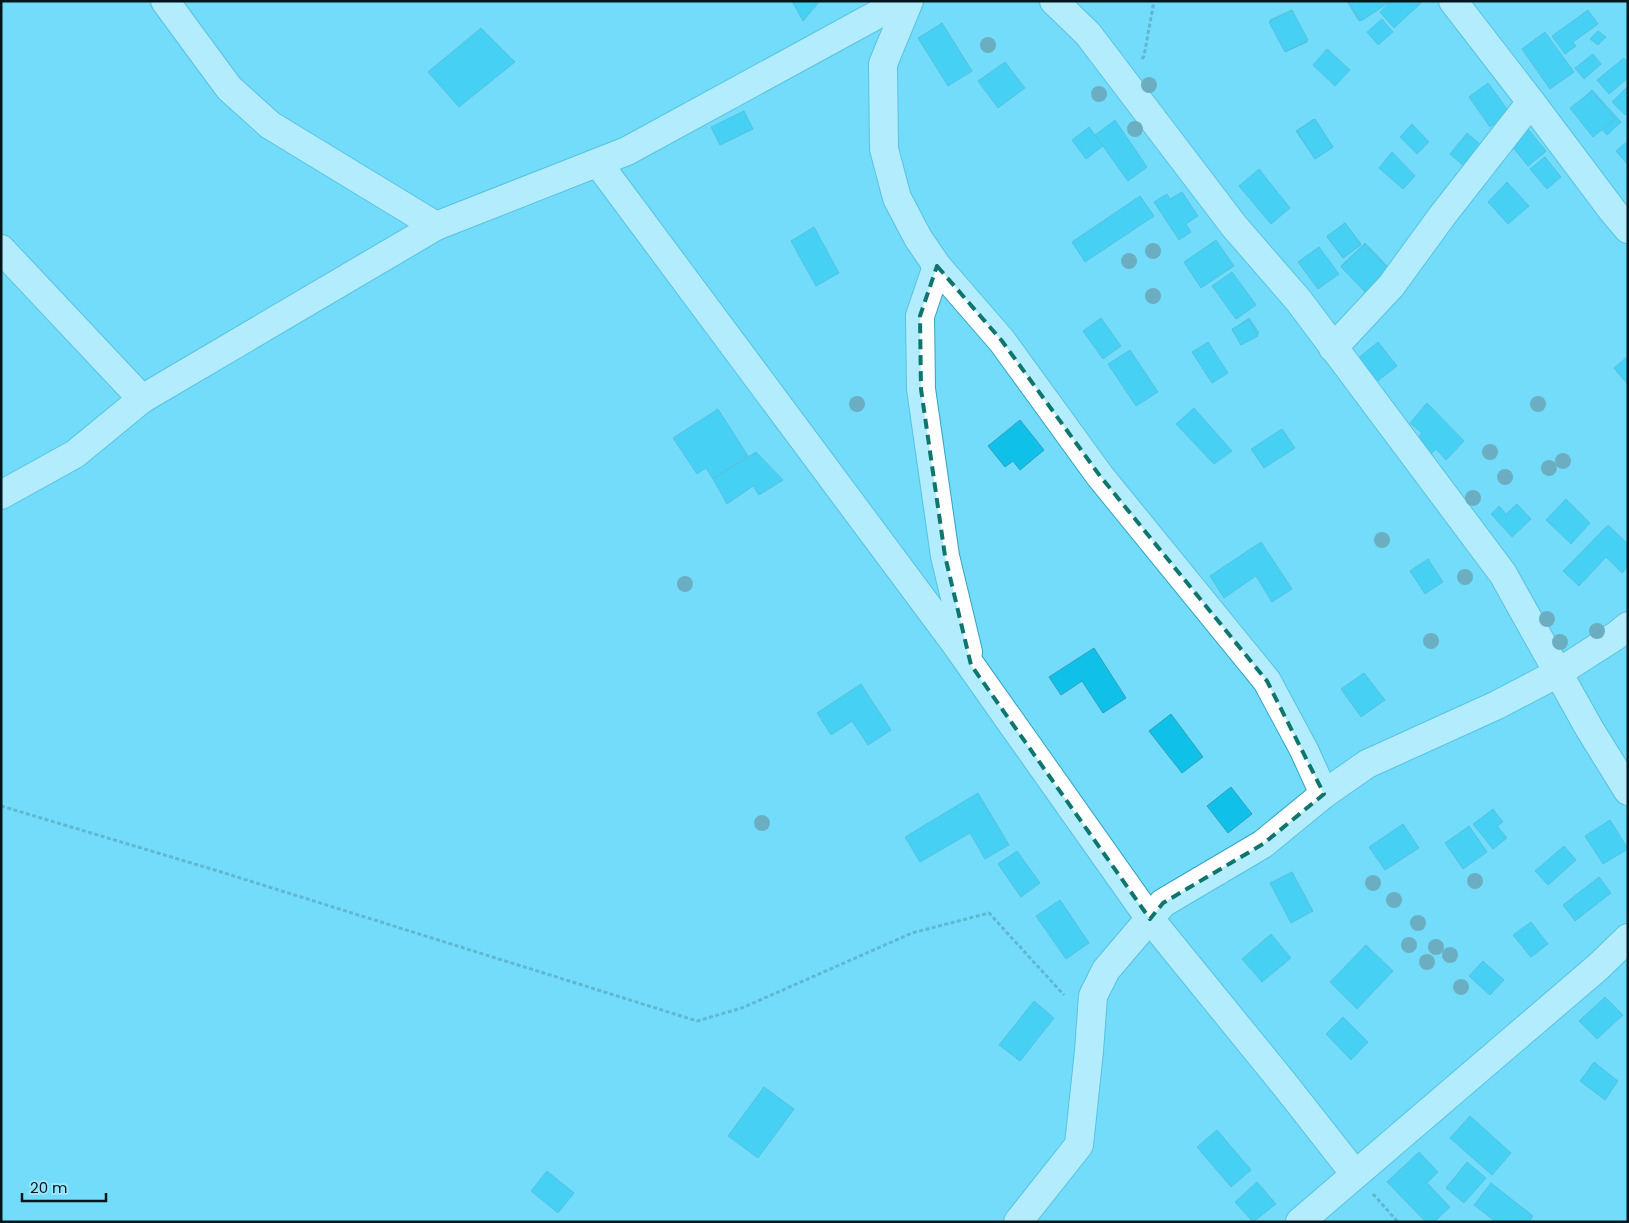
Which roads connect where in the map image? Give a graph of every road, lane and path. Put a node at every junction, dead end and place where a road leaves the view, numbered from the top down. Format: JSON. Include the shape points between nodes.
{"nodes":[{"id":1,"x":165,"y":1,"type":"edge"},
{"id":2,"x":902,"y":1,"type":"edge"},
{"id":3,"x":909,"y":1,"type":"edge"},
{"id":4,"x":1054,"y":1,"type":"edge"},
{"id":5,"x":1154,"y":1,"type":"edge"},
{"id":6,"x":1453,"y":1,"type":"edge"},
{"id":7,"x":1126,"y":84,"type":"junction"},
{"id":8,"x":1531,"y":102,"type":"junction"},
{"id":9,"x":598,"y":163,"type":"junction"},
{"id":10,"x":436,"y":226,"type":"junction"},
{"id":11,"x":1628,"y":229,"type":"edge"},
{"id":12,"x":1,"y":249,"type":"edge"},
{"id":13,"x":937,"y":266,"type":"junction"},
{"id":14,"x":1334,"y":348,"type":"junction"},
{"id":15,"x":142,"y":399,"type":"junction"},
{"id":16,"x":1,"y":495,"type":"edge"},
{"id":17,"x":1628,"y":626,"type":"edge"},
{"id":18,"x":971,"y":665,"type":"junction"},
{"id":19,"x":1558,"y":673,"type":"junction"},
{"id":20,"x":1624,"y":776,"type":"edge"},
{"id":21,"x":1324,"y":794,"type":"junction"},
{"id":22,"x":1,"y":806,"type":"edge"},
{"id":23,"x":1150,"y":919,"type":"junction"},
{"id":24,"x":1628,"y":938,"type":"edge"},
{"id":25,"x":1091,"y":1024,"type":"junction"},
{"id":26,"x":1355,"y":1174,"type":"junction"},
{"id":27,"x":1018,"y":1222,"type":"edge"},
{"id":28,"x":1300,"y":1222,"type":"edge"},
{"id":29,"x":1398,"y":1222,"type":"edge"}],
"edges":[{"from":1,"to":10,"type":"street","via":[[229,88],[270,125]]},
{"from":2,"to":9,"type":"street","via":[[627,151]]},
{"from":3,"to":13,"type":"street","via":[[883,64],[884,149],[898,198],[918,238]]},
{"from":4,"to":7,"type":"street","via":[[1088,34]]},
{"from":5,"to":7,"type":"path","via":[[1144,56]]},
{"from":6,"to":8,"type":"street"},
{"from":7,"to":14,"type":"street","via":[[1234,226],[1299,301]]},
{"from":8,"to":11,"type":"street"},
{"from":8,"to":14,"type":"street","via":[[1391,286]]},
{"from":9,"to":10,"type":"street"},
{"from":9,"to":18,"type":"street"},
{"from":10,"to":15,"type":"street"},
{"from":12,"to":15,"type":"street"},
{"from":13,"to":18,"type":"street","via":[[920,316],[921,389],[945,556]]},
{"from":13,"to":21,"type":"street","via":[[1002,341],[1100,476],[1267,681]]},
{"from":14,"to":19,"type":"street","via":[[1503,574]]},
{"from":15,"to":16,"type":"street","via":[[75,454]]},
{"from":17,"to":19,"type":"street"},
{"from":18,"to":23,"type":"street"},
{"from":19,"to":20,"type":"street"},
{"from":19,"to":21,"type":"street","via":[[1367,764]]},
{"from":21,"to":23,"type":"street","via":[[1263,844],[1164,903]]},
{"from":22,"to":25,"type":"path","via":[[697,1021],[742,1008],[912,933],[989,913]]},
{"from":23,"to":25,"type":"street","via":[[1106,970],[1093,996]]},
{"from":23,"to":26,"type":"street"},
{"from":24,"to":26,"type":"street"},
{"from":25,"to":27,"type":"street","via":[[1079,1145]]},
{"from":26,"to":28,"type":"street"},
{"from":26,"to":29,"type":"path"}]}
